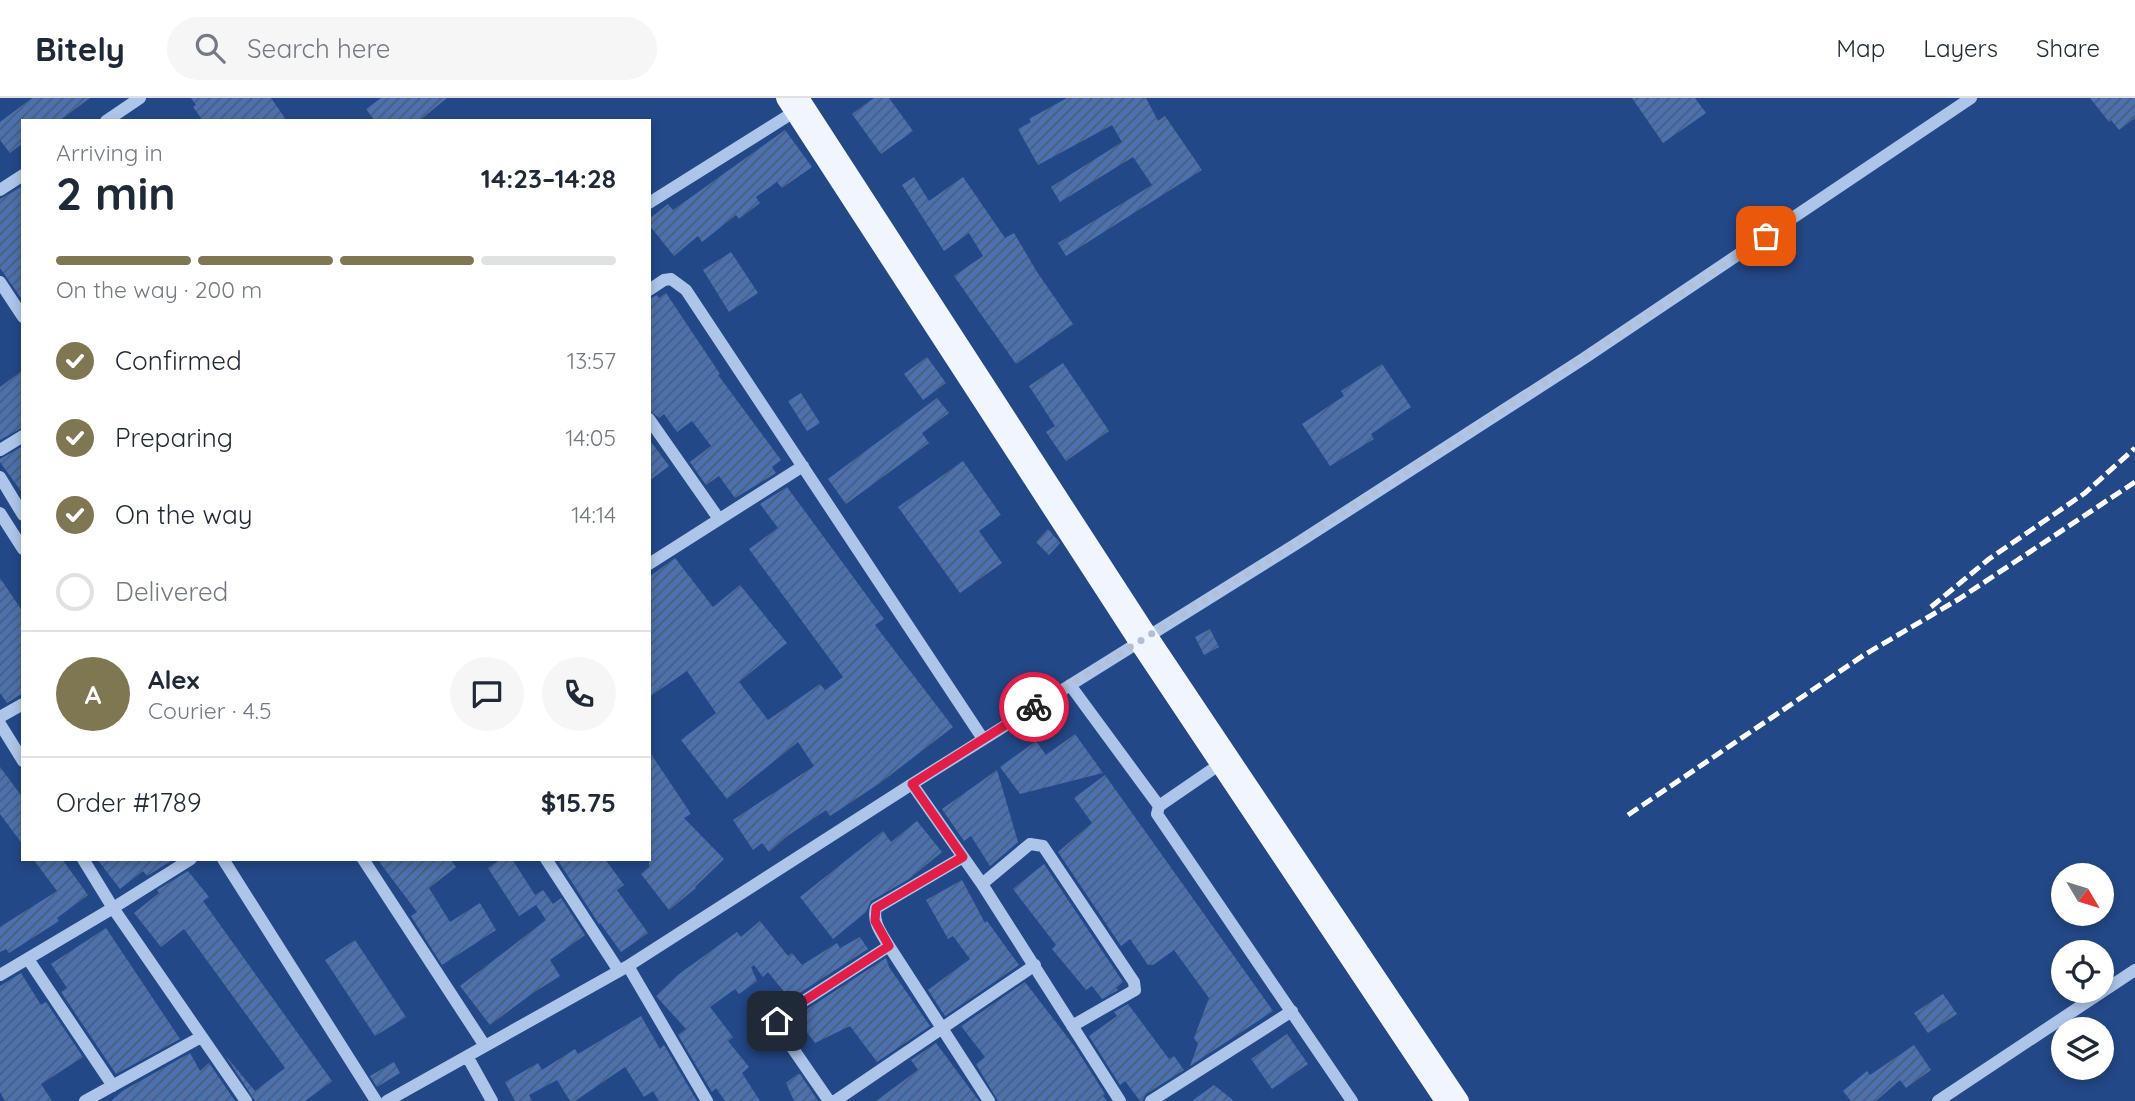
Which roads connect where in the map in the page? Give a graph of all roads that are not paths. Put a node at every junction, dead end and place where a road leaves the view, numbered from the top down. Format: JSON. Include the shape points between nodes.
{"nodes":[{"id":1,"x":140,"y":98,"type":"edge"},
{"id":2,"x":1971,"y":98,"type":"edge"},
{"id":3,"x":793,"y":103,"type":"edge"},
{"id":4,"x":109,"y":119,"type":"edge"},
{"id":5,"x":21,"y":176,"type":"edge"},
{"id":6,"x":0,"y":190,"type":"edge"},
{"id":7,"x":651,"y":202,"type":"edge"},
{"id":8,"x":0,"y":282,"type":"edge"},
{"id":9,"x":651,"y":289,"type":"edge"},
{"id":10,"x":21,"y":314,"type":"edge"},
{"id":11,"x":651,"y":422,"type":"edge"},
{"id":12,"x":21,"y":437,"type":"edge"},
{"id":13,"x":0,"y":450,"type":"edge"},
{"id":14,"x":803,"y":466,"type":"junction"},
{"id":15,"x":0,"y":477,"type":"edge"},
{"id":16,"x":21,"y":511,"type":"edge"},
{"id":17,"x":0,"y":513,"type":"edge"},
{"id":18,"x":719,"y":519,"type":"junction"},
{"id":19,"x":21,"y":546,"type":"edge"},
{"id":20,"x":651,"y":563,"type":"edge"},
{"id":21,"x":1143,"y":639,"type":"junction"},
{"id":22,"x":1070,"y":685,"type":"junction"},
{"id":23,"x":21,"y":705,"type":"edge"},
{"id":24,"x":0,"y":717,"type":"edge"},
{"id":25,"x":0,"y":724,"type":"edge"},
{"id":26,"x":983,"y":739,"type":"junction"},
{"id":27,"x":21,"y":758,"type":"edge"},
{"id":28,"x":1225,"y":761,"type":"junction"},
{"id":29,"x":912,"y":784,"type":"junction"},
{"id":30,"x":1159,"y":806,"type":"junction"},
{"id":31,"x":963,"y":857,"type":"junction"},
{"id":32,"x":84,"y":861,"type":"edge"},
{"id":33,"x":188,"y":861,"type":"edge"},
{"id":34,"x":224,"y":861,"type":"edge"},
{"id":35,"x":364,"y":861,"type":"edge"},
{"id":36,"x":547,"y":861,"type":"edge"},
{"id":37,"x":982,"y":884,"type":"junction"},
{"id":38,"x":113,"y":908,"type":"junction"},
{"id":39,"x":889,"y":946,"type":"junction"},
{"id":40,"x":28,"y":959,"type":"junction"},
{"id":41,"x":1035,"y":965,"type":"junction"},
{"id":42,"x":624,"y":969,"type":"junction"},
{"id":43,"x":2135,"y":970,"type":"edge"},
{"id":44,"x":0,"y":975,"type":"edge"},
{"id":45,"x":1292,"y":1012,"type":"junction"},
{"id":46,"x":1072,"y":1026,"type":"junction"},
{"id":47,"x":944,"y":1029,"type":"junction"},
{"id":48,"x":201,"y":1037,"type":"junction"},
{"id":49,"x":485,"y":1046,"type":"junction"},
{"id":50,"x":467,"y":1056,"type":"junction"},
{"id":51,"x":113,"y":1086,"type":"junction"},
{"id":52,"x":85,"y":1101,"type":"edge"},
{"id":53,"x":246,"y":1101,"type":"edge"},
{"id":54,"x":376,"y":1101,"type":"edge"},
{"id":55,"x":387,"y":1101,"type":"edge"},
{"id":56,"x":492,"y":1101,"type":"edge"},
{"id":57,"x":707,"y":1101,"type":"edge"},
{"id":58,"x":829,"y":1101,"type":"edge"},
{"id":59,"x":835,"y":1101,"type":"edge"},
{"id":60,"x":989,"y":1101,"type":"edge"},
{"id":61,"x":1119,"y":1101,"type":"edge"},
{"id":62,"x":1151,"y":1101,"type":"edge"},
{"id":63,"x":1352,"y":1101,"type":"edge"},
{"id":64,"x":1444,"y":1101,"type":"edge"},
{"id":65,"x":1460,"y":1101,"type":"edge"},
{"id":66,"x":1938,"y":1101,"type":"edge"}],
"edges":[{"from":1,"to":4,"type":"street"},
{"from":2,"to":21,"type":"street","via":[[1583,359]]},
{"from":3,"to":7,"type":"street"},
{"from":3,"to":21,"type":"main road"},
{"from":5,"to":6,"type":"street"},
{"from":8,"to":10,"type":"street"},
{"from":9,"to":14,"type":"street","via":[[671,279],[686,290]]},
{"from":11,"to":18,"type":"street"},
{"from":12,"to":13,"type":"street"},
{"from":14,"to":18,"type":"street"},
{"from":14,"to":26,"type":"street"},
{"from":15,"to":16,"type":"street"},
{"from":17,"to":19,"type":"street"},
{"from":18,"to":20,"type":"street"},
{"from":21,"to":22,"type":"street"},
{"from":21,"to":28,"type":"main road"},
{"from":22,"to":26,"type":"street"},
{"from":22,"to":30,"type":"street"},
{"from":23,"to":24,"type":"street"},
{"from":25,"to":27,"type":"street"},
{"from":26,"to":29,"type":"street"},
{"from":28,"to":30,"type":"street"},
{"from":28,"to":64,"type":"main road"},
{"from":28,"to":65,"type":"main road"},
{"from":29,"to":31,"type":"street"},
{"from":29,"to":42,"type":"street"},
{"from":30,"to":45,"type":"street","via":[[1157,814]]},
{"from":31,"to":37,"type":"street"},
{"from":31,"to":39,"type":"street","via":[[876,908],[875,921]]},
{"from":32,"to":38,"type":"street"},
{"from":33,"to":38,"type":"street"},
{"from":34,"to":54,"type":"street"},
{"from":35,"to":49,"type":"street"},
{"from":36,"to":42,"type":"street"},
{"from":37,"to":41,"type":"street"},
{"from":37,"to":46,"type":"street","via":[[1030,844],[1043,846],[1135,982],[1135,990]]},
{"from":38,"to":40,"type":"street"},
{"from":38,"to":48,"type":"street"},
{"from":39,"to":47,"type":"street"},
{"from":39,"to":58,"type":"street","via":[[777,1021]]},
{"from":40,"to":44,"type":"street"},
{"from":40,"to":51,"type":"street"},
{"from":41,"to":46,"type":"street"},
{"from":41,"to":47,"type":"street"},
{"from":42,"to":49,"type":"street"},
{"from":42,"to":57,"type":"street"},
{"from":43,"to":66,"type":"street"},
{"from":45,"to":62,"type":"street"},
{"from":45,"to":63,"type":"street"},
{"from":46,"to":61,"type":"street"},
{"from":47,"to":59,"type":"street"},
{"from":47,"to":60,"type":"street"},
{"from":48,"to":51,"type":"street"},
{"from":48,"to":53,"type":"street"},
{"from":49,"to":50,"type":"street"},
{"from":50,"to":55,"type":"street"},
{"from":50,"to":56,"type":"street"},
{"from":51,"to":52,"type":"street"}]}
